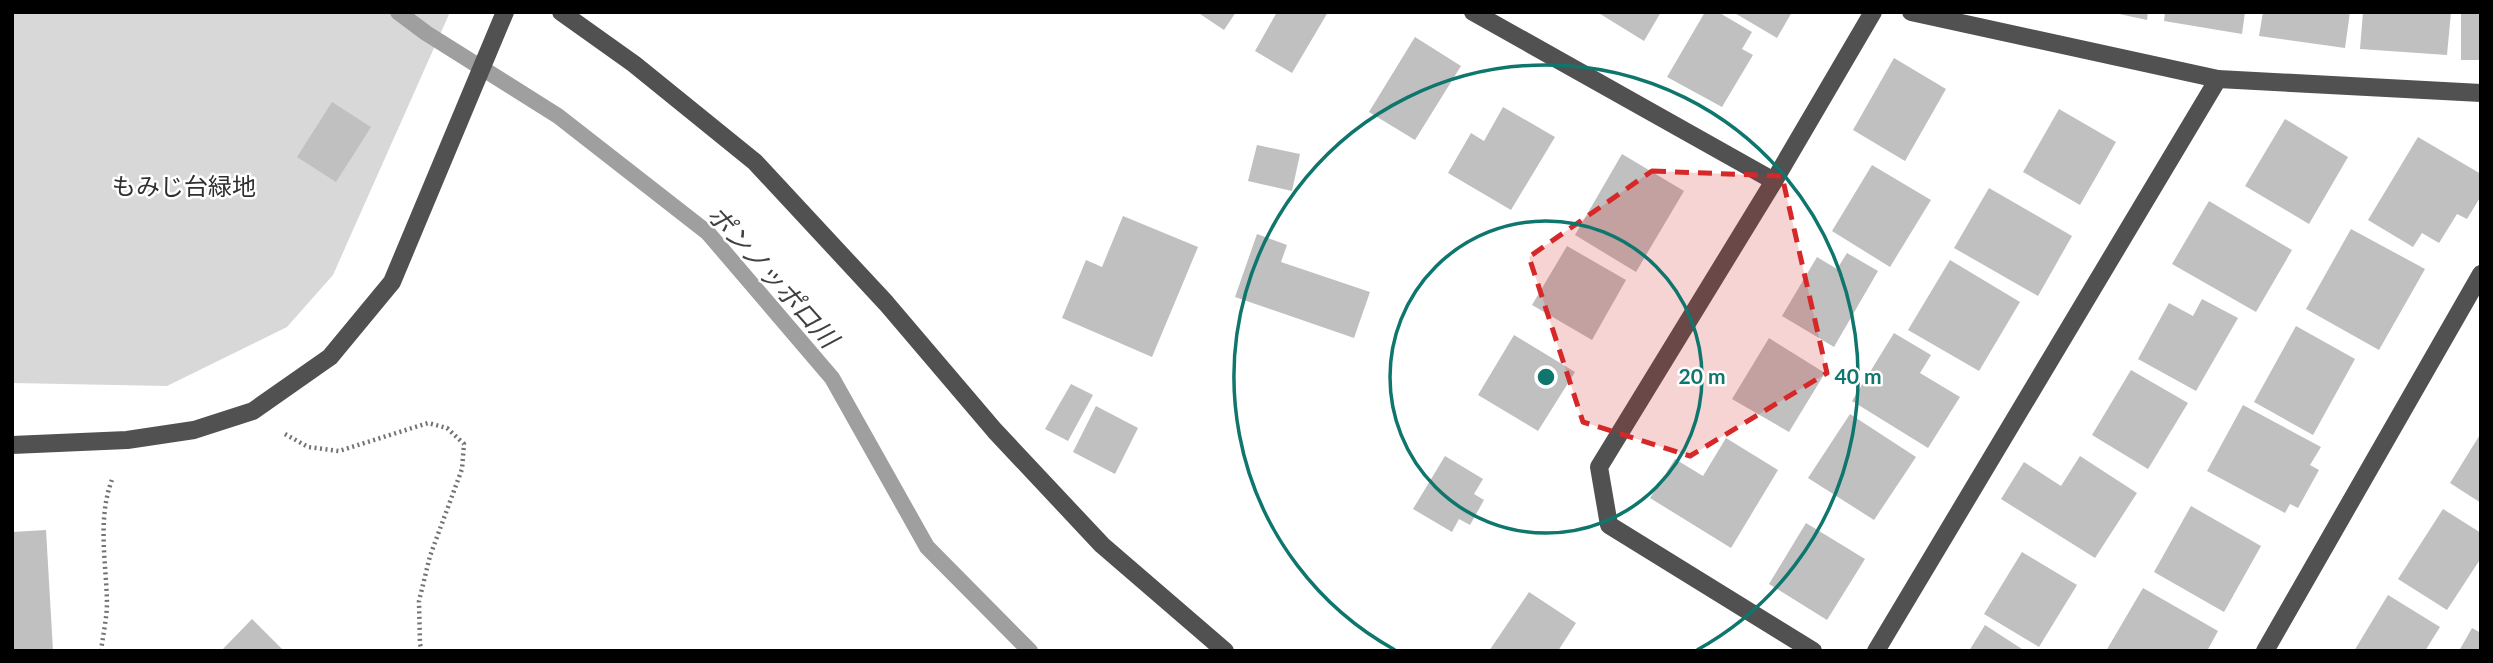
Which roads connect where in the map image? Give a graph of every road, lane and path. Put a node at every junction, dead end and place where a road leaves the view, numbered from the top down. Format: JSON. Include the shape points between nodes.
{"nodes":[{"id":1,"x":561,"y":12,"type":"edge"},
{"id":2,"x":1473,"y":12,"type":"edge"},
{"id":3,"x":1873,"y":12,"type":"edge"},
{"id":4,"x":1911,"y":12,"type":"edge"},
{"id":5,"x":503,"y":17,"type":"edge"},
{"id":6,"x":2218,"y":79,"type":"junction"},
{"id":7,"x":2481,"y":93,"type":"edge"},
{"id":8,"x":1774,"y":181,"type":"junction"},
{"id":9,"x":2481,"y":274,"type":"edge"},
{"id":10,"x":253,"y":411,"type":"junction"},
{"id":11,"x":127,"y":440,"type":"junction"},
{"id":12,"x":12,"y":445,"type":"edge"},
{"id":13,"x":101,"y":651,"type":"edge"},
{"id":14,"x":422,"y":651,"type":"edge"},
{"id":15,"x":1225,"y":651,"type":"edge"},
{"id":16,"x":1813,"y":651,"type":"edge"},
{"id":17,"x":1875,"y":651,"type":"edge"},
{"id":18,"x":2264,"y":651,"type":"edge"}],
"edges":[{"from":1,"to":15,"type":"street","via":[[634,64],[755,162],[1093,535]]},
{"from":2,"to":8,"type":"street"},
{"from":3,"to":8,"type":"street"},
{"from":4,"to":6,"type":"street"},
{"from":5,"to":10,"type":"street","via":[[392,282],[330,357]]},
{"from":6,"to":7,"type":"street"},
{"from":6,"to":17,"type":"street"},
{"from":8,"to":16,"type":"street","via":[[1599,467],[1609,525]]},
{"from":9,"to":18,"type":"street"},
{"from":10,"to":11,"type":"street","via":[[194,430]]},
{"from":10,"to":14,"type":"path","via":[[307,447],[339,451],[428,423],[447,428],[464,444],[462,469],[419,601]]},
{"from":11,"to":12,"type":"street"},
{"from":11,"to":13,"type":"path","via":[[106,496],[103,551],[107,605]]}]}
